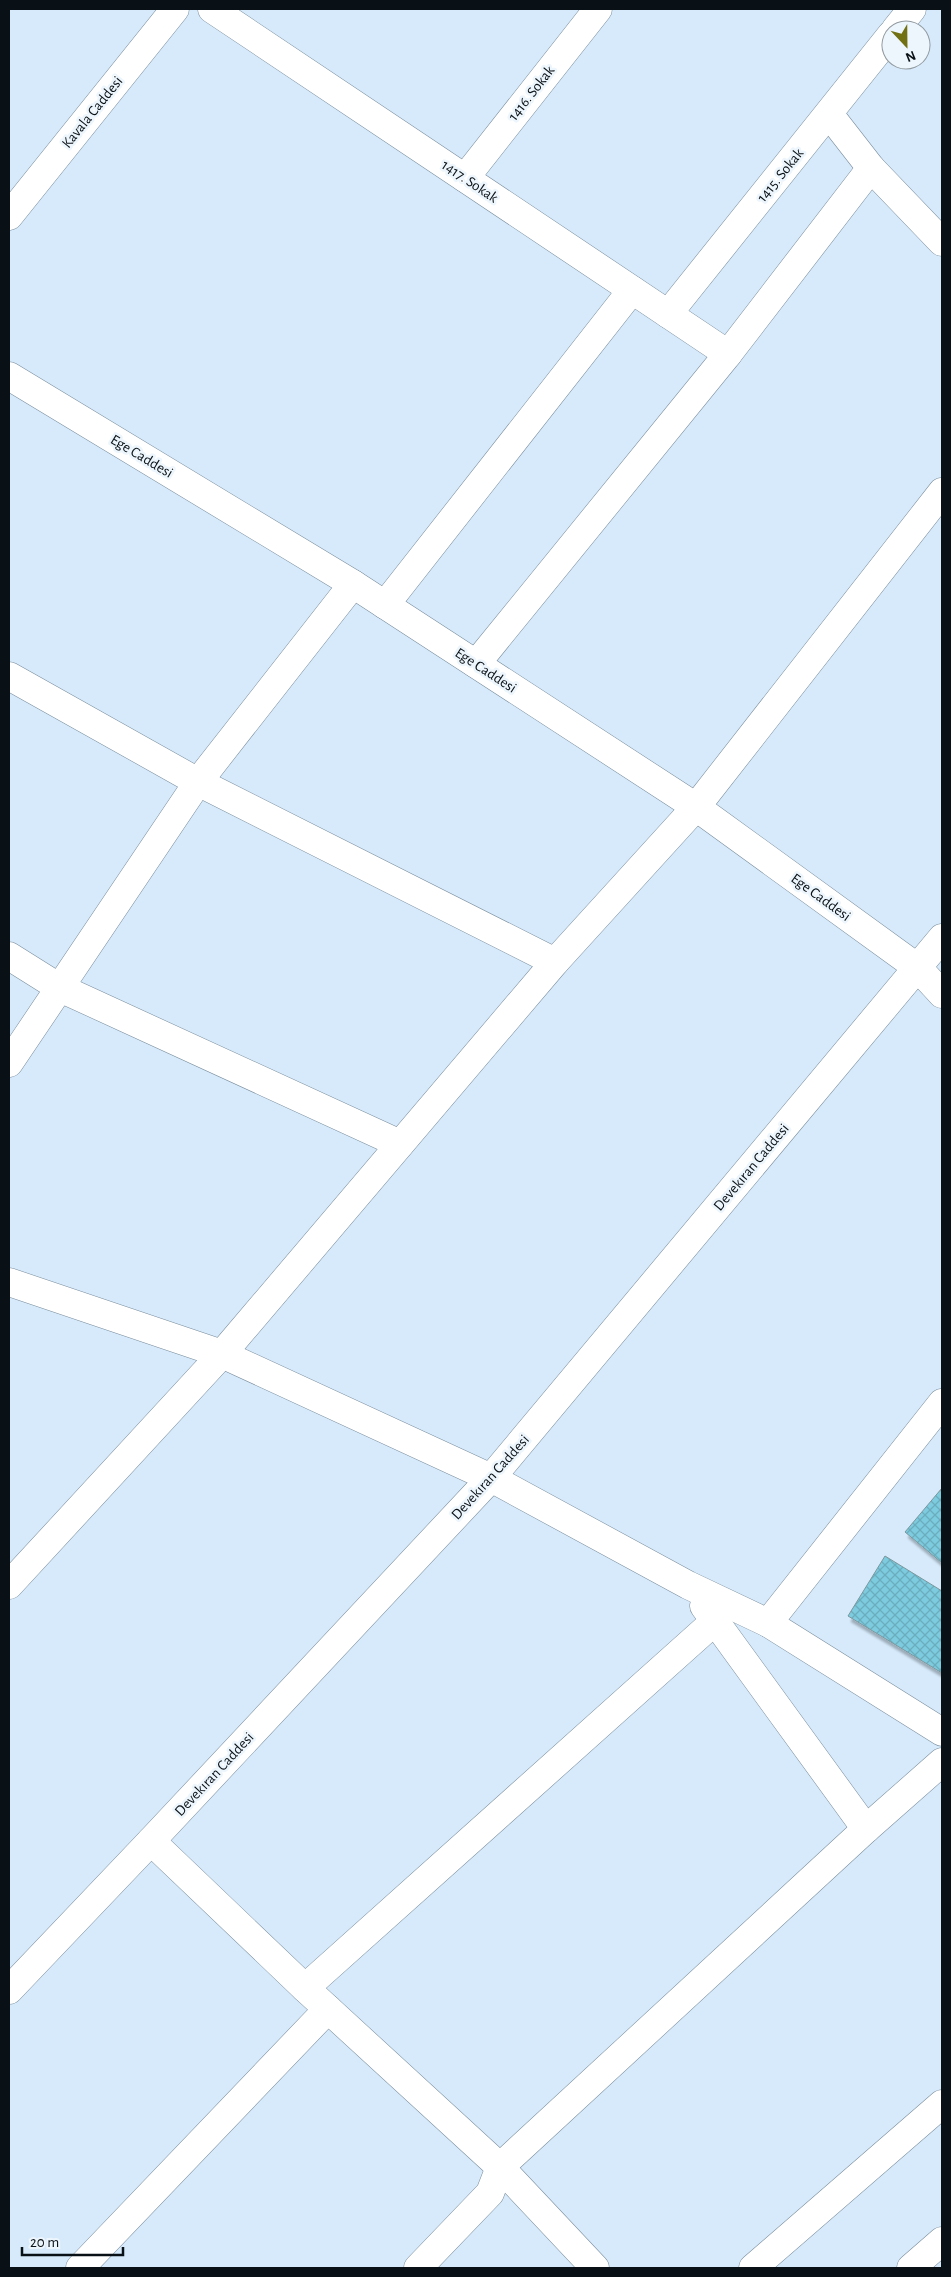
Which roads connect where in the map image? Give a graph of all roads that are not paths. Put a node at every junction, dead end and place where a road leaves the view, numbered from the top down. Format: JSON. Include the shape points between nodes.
{"nodes":[{"id":1,"x":212,"y":9,"type":"edge"},
{"id":2,"x":598,"y":9,"type":"edge"},
{"id":3,"x":912,"y":9,"type":"edge"},
{"id":4,"x":166,"y":12,"type":"edge"},
{"id":5,"x":903,"y":20,"type":"edge"},
{"id":6,"x":881,"y":48,"type":"edge"},
{"id":7,"x":829,"y":114,"type":"junction"},
{"id":8,"x":871,"y":168,"type":"junction"},
{"id":9,"x":465,"y":178,"type":"junction"},
{"id":10,"x":9,"y":216,"type":"edge"},
{"id":11,"x":942,"y":242,"type":"edge"},
{"id":12,"x":632,"y":290,"type":"junction"},
{"id":13,"x":668,"y":314,"type":"junction"},
{"id":14,"x":728,"y":354,"type":"junction"},
{"id":15,"x":9,"y":376,"type":"edge"},
{"id":16,"x":942,"y":492,"type":"edge"},
{"id":17,"x":353,"y":584,"type":"junction"},
{"id":18,"x":385,"y":605,"type":"junction"},
{"id":19,"x":476,"y":664,"type":"junction"},
{"id":20,"x":9,"y":676,"type":"edge"},
{"id":21,"x":198,"y":782,"type":"junction"},
{"id":22,"x":696,"y":807,"type":"junction"},
{"id":23,"x":942,"y":938,"type":"edge"},
{"id":24,"x":9,"y":956,"type":"edge"},
{"id":25,"x":556,"y":962,"type":"junction"},
{"id":26,"x":918,"y":968,"type":"junction"},
{"id":27,"x":60,"y":988,"type":"junction"},
{"id":28,"x":942,"y":994,"type":"edge"},
{"id":29,"x":9,"y":1063,"type":"edge"},
{"id":30,"x":400,"y":1144,"type":"junction"},
{"id":31,"x":9,"y":1282,"type":"edge"},
{"id":32,"x":222,"y":1354,"type":"junction"},
{"id":33,"x":942,"y":1403,"type":"edge"},
{"id":34,"x":491,"y":1478,"type":"junction"},
{"id":35,"x":9,"y":1585,"type":"edge"},
{"id":36,"x":688,"y":1585,"type":"junction"},
{"id":37,"x":715,"y":1621,"type":"junction"},
{"id":38,"x":768,"y":1623,"type":"junction"},
{"id":39,"x":942,"y":1732,"type":"edge"},
{"id":40,"x":942,"y":1762,"type":"edge"},
{"id":41,"x":866,"y":1829,"type":"junction"},
{"id":42,"x":151,"y":1841,"type":"junction"},
{"id":43,"x":305,"y":1988,"type":"junction"},
{"id":44,"x":9,"y":1990,"type":"edge"},
{"id":45,"x":328,"y":2009,"type":"junction"},
{"id":46,"x":942,"y":2104,"type":"edge"},
{"id":47,"x":500,"y":2167,"type":"junction"},
{"id":48,"x":942,"y":2241,"type":"edge"},
{"id":49,"x":766,"y":2264,"type":"edge"},
{"id":50,"x":80,"y":2268,"type":"edge"},
{"id":51,"x":418,"y":2268,"type":"edge"},
{"id":52,"x":595,"y":2268,"type":"edge"},
{"id":53,"x":911,"y":2268,"type":"edge"}],
"edges":[{"from":1,"to":9,"type":"street","name":"1417. Sokak"},
{"from":2,"to":9,"type":"street","name":"1416. Sokak"},
{"from":3,"to":5,"type":"street"},
{"from":4,"to":10,"type":"street","name":"Kavala Caddesi"},
{"from":6,"to":7,"type":"street","name":"1415. Sokak"},
{"from":7,"to":8,"type":"street"},
{"from":7,"to":13,"type":"street","name":"1415. Sokak"},
{"from":8,"to":11,"type":"street"},
{"from":8,"to":14,"type":"street"},
{"from":9,"to":12,"type":"street","name":"1417. Sokak"},
{"from":12,"to":13,"type":"street","name":"1417. Sokak"},
{"from":12,"to":18,"type":"street"},
{"from":13,"to":14,"type":"street","name":"1417. Sokak"},
{"from":14,"to":19,"type":"street"},
{"from":15,"to":17,"type":"street","name":"Ege Caddesi"},
{"from":16,"to":22,"type":"street"},
{"from":17,"to":18,"type":"street","name":"Ege Caddesi"},
{"from":17,"to":21,"type":"street"},
{"from":18,"to":19,"type":"street","name":"Ege Caddesi"},
{"from":19,"to":22,"type":"street","name":"Ege Caddesi"},
{"from":20,"to":21,"type":"street"},
{"from":21,"to":25,"type":"street"},
{"from":21,"to":27,"type":"street"},
{"from":22,"to":25,"type":"street"},
{"from":22,"to":26,"type":"street","name":"Ege Caddesi"},
{"from":23,"to":26,"type":"street","name":"Devekıran Caddesi"},
{"from":24,"to":27,"type":"street"},
{"from":25,"to":30,"type":"street"},
{"from":26,"to":28,"type":"street","name":"Ege Caddesi"},
{"from":26,"to":34,"type":"street","name":"Devekıran Caddesi"},
{"from":27,"to":29,"type":"street"},
{"from":27,"to":30,"type":"street"},
{"from":30,"to":32,"type":"street"},
{"from":31,"to":32,"type":"street"},
{"from":32,"to":34,"type":"street"},
{"from":32,"to":35,"type":"street"},
{"from":33,"to":38,"type":"street"},
{"from":34,"to":36,"type":"street"},
{"from":34,"to":42,"type":"street","name":"Devekıran Caddesi"},
{"from":36,"to":37,"type":"street"},
{"from":36,"to":38,"type":"street"},
{"from":37,"to":41,"type":"street"},
{"from":37,"to":43,"type":"street"},
{"from":38,"to":39,"type":"street"},
{"from":40,"to":41,"type":"street"},
{"from":41,"to":47,"type":"street"},
{"from":42,"to":43,"type":"street"},
{"from":42,"to":44,"type":"street","name":"Devekıran Caddesi"},
{"from":43,"to":45,"type":"street"},
{"from":45,"to":47,"type":"street"},
{"from":45,"to":50,"type":"street"},
{"from":46,"to":49,"type":"street"},
{"from":47,"to":51,"type":"street","via":[[490,2193]]},
{"from":47,"to":52,"type":"street"},
{"from":48,"to":53,"type":"street"}]}
